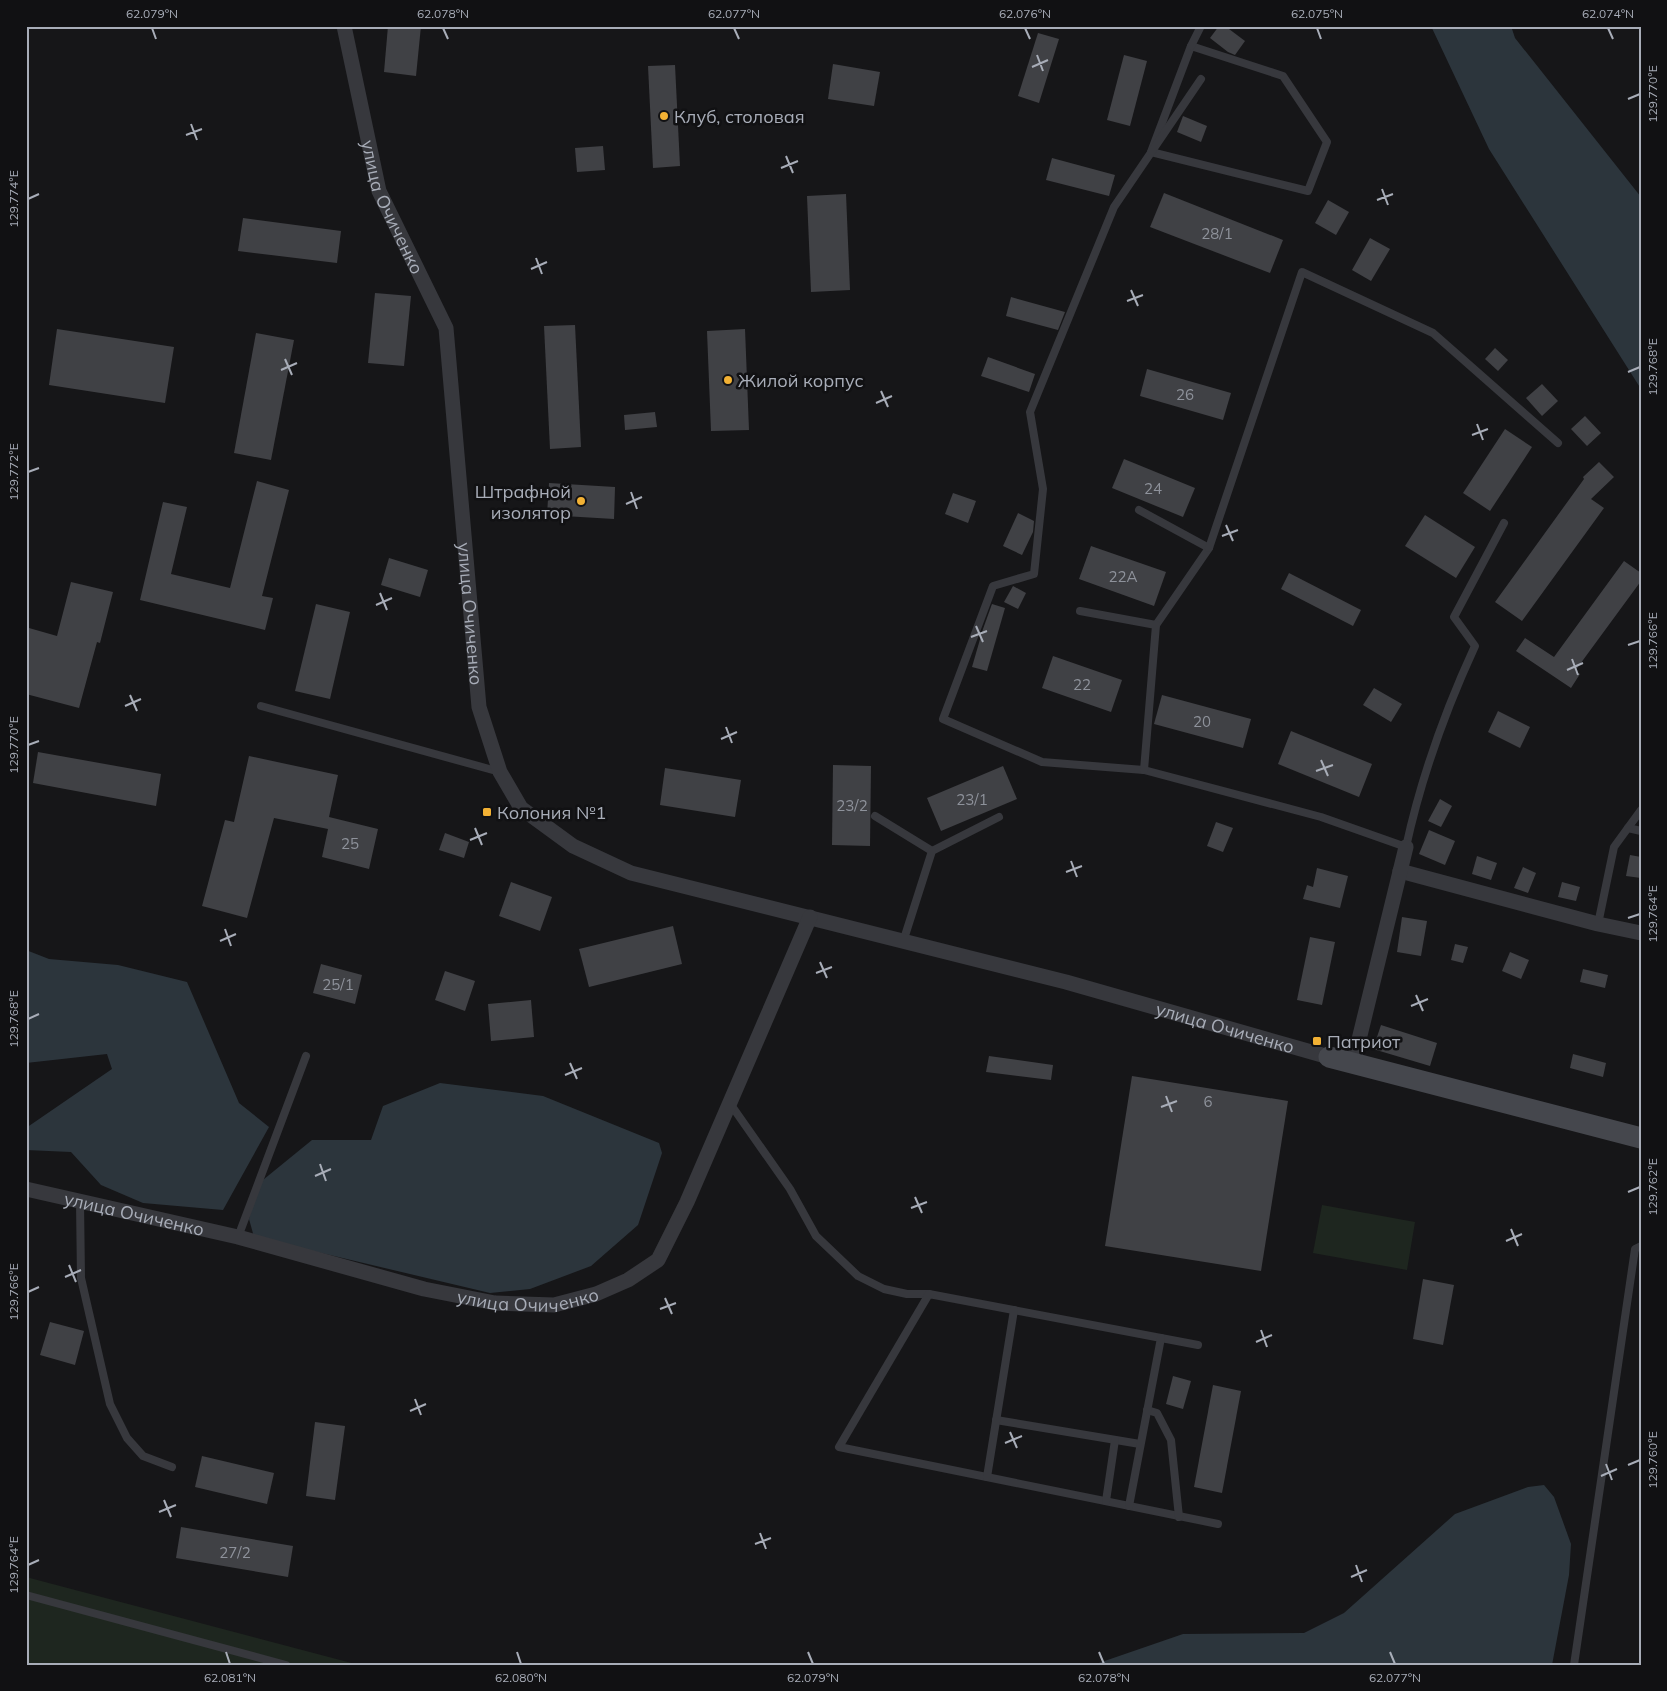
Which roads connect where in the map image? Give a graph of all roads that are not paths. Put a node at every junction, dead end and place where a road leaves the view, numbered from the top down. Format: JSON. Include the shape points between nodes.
{"nodes":[{"id":1,"x":344,"y":26,"type":"edge"},
{"id":2,"x":1201,"y":26,"type":"edge"},
{"id":3,"x":1191,"y":46,"type":"junction"},
{"id":4,"x":1201,"y":79,"type":"dead end"},
{"id":5,"x":1151,"y":152,"type":"junction"},
{"id":6,"x":1558,"y":443,"type":"dead end"},
{"id":7,"x":1140,"y":510,"type":"dead end"},
{"id":8,"x":1504,"y":523,"type":"dead end"},
{"id":9,"x":1209,"y":548,"type":"junction"},
{"id":10,"x":1080,"y":611,"type":"dead end"},
{"id":11,"x":1156,"y":625,"type":"junction"},
{"id":12,"x":261,"y":706,"type":"dead end"},
{"id":13,"x":1144,"y":770,"type":"junction"},
{"id":14,"x":500,"y":772,"type":"junction"},
{"id":15,"x":1641,"y":810,"type":"edge"},
{"id":16,"x":875,"y":816,"type":"dead end"},
{"id":17,"x":999,"y":817,"type":"dead end"},
{"id":18,"x":1628,"y":828,"type":"junction"},
{"id":19,"x":1641,"y":831,"type":"edge"},
{"id":20,"x":1406,"y":847,"type":"junction"},
{"id":21,"x":932,"y":851,"type":"junction"},
{"id":22,"x":1400,"y":871,"type":"junction"},
{"id":23,"x":810,"y":917,"type":"junction"},
{"id":24,"x":1598,"y":924,"type":"junction"},
{"id":25,"x":1641,"y":932,"type":"edge"},
{"id":26,"x":902,"y":942,"type":"junction"},
{"id":27,"x":306,"y":1056,"type":"dead end"},
{"id":28,"x":1329,"y":1057,"type":"joint"},
{"id":29,"x":1352,"y":1064,"type":"junction"},
{"id":30,"x":730,"y":1102,"type":"junction"},
{"id":31,"x":1641,"y":1138,"type":"edge"},
{"id":32,"x":26,"y":1189,"type":"edge"},
{"id":33,"x":80,"y":1202,"type":"junction"},
{"id":34,"x":238,"y":1237,"type":"junction"},
{"id":35,"x":1641,"y":1246,"type":"edge"},
{"id":36,"x":929,"y":1294,"type":"junction"},
{"id":37,"x":1014,"y":1310,"type":"junction"},
{"id":38,"x":1161,"y":1338,"type":"junction"},
{"id":39,"x":1198,"y":1345,"type":"dead end"},
{"id":40,"x":1147,"y":1410,"type":"junction"},
{"id":41,"x":996,"y":1420,"type":"junction"},
{"id":42,"x":1115,"y":1440,"type":"junction"},
{"id":43,"x":1140,"y":1444,"type":"junction"},
{"id":44,"x":172,"y":1467,"type":"dead end"},
{"id":45,"x":987,"y":1477,"type":"junction"},
{"id":46,"x":1106,"y":1501,"type":"junction"},
{"id":47,"x":1129,"y":1506,"type":"junction"},
{"id":48,"x":1179,"y":1516,"type":"junction"},
{"id":49,"x":1218,"y":1524,"type":"dead end"},
{"id":50,"x":26,"y":1595,"type":"edge"},
{"id":51,"x":286,"y":1665,"type":"edge"},
{"id":52,"x":1574,"y":1665,"type":"edge"}],
"edges":[{"from":1,"to":14,"type":"street","name":"улица Очиченко","via":[[379,191],[446,328],[479,707]]},
{"from":2,"to":3,"type":"lane"},
{"from":3,"to":5,"type":"lane"},
{"from":3,"to":5,"type":"lane","via":[[1283,76],[1327,142],[1308,191]]},
{"from":4,"to":5,"type":"lane"},
{"from":5,"to":13,"type":"lane","via":[[1114,207],[1030,412],[1043,489],[1034,574],[993,586],[943,719],[1042,762]]},
{"from":6,"to":9,"type":"lane","via":[[1433,333],[1302,272]]},
{"from":7,"to":9,"type":"lane"},
{"from":8,"to":20,"type":"lane","via":[[1454,617],[1475,646],[1450,702],[1414,809]]},
{"from":9,"to":11,"type":"lane"},
{"from":10,"to":11,"type":"lane"},
{"from":11,"to":13,"type":"lane"},
{"from":12,"to":14,"type":"lane"},
{"from":13,"to":20,"type":"lane","via":[[1321,817]]},
{"from":14,"to":23,"type":"street","name":"улица Очиченко","via":[[521,808],[572,846],[631,874]]},
{"from":15,"to":18,"type":"lane"},
{"from":16,"to":21,"type":"lane"},
{"from":17,"to":21,"type":"lane"},
{"from":18,"to":19,"type":"lane"},
{"from":18,"to":24,"type":"lane","via":[[1614,848]]},
{"from":20,"to":22,"type":"street"},
{"from":21,"to":26,"type":"lane"},
{"from":22,"to":24,"type":"street"},
{"from":22,"to":29,"type":"street"},
{"from":23,"to":26,"type":"street","name":"улица Очиченко"},
{"from":23,"to":30,"type":"street","name":"улица Очиченко"},
{"from":24,"to":25,"type":"street"},
{"from":26,"to":28,"type":"street","name":"улица Очиченко","via":[[1066,982]]},
{"from":27,"to":34,"type":"lane"},
{"from":28,"to":29,"type":"street","name":"улица Очиченко"},
{"from":29,"to":31,"type":"street","name":"улица Очиченко"},
{"from":30,"to":34,"type":"street","name":"улица Очиченко","via":[[658,1260],[628,1280],[596,1294],[554,1305],[495,1303],[424,1289]]},
{"from":30,"to":36,"type":"lane","via":[[790,1189],[816,1236],[858,1276],[884,1289]]},
{"from":32,"to":33,"type":"street","name":"улица Очиченко"},
{"from":33,"to":34,"type":"street","name":"улица Очиченко"},
{"from":33,"to":44,"type":"lane","via":[[81,1278],[110,1404],[127,1438],[143,1456]]},
{"from":35,"to":52,"type":"lane","via":[[1635,1249]]},
{"from":36,"to":37,"type":"lane"},
{"from":36,"to":45,"type":"lane","via":[[839,1446]]},
{"from":37,"to":38,"type":"lane"},
{"from":37,"to":41,"type":"lane"},
{"from":38,"to":39,"type":"lane"},
{"from":38,"to":40,"type":"lane"},
{"from":40,"to":43,"type":"lane"},
{"from":40,"to":48,"type":"lane","via":[[1157,1413],[1171,1440]]},
{"from":41,"to":42,"type":"lane"},
{"from":41,"to":45,"type":"lane"},
{"from":42,"to":43,"type":"lane"},
{"from":42,"to":46,"type":"lane"},
{"from":43,"to":47,"type":"lane"},
{"from":45,"to":46,"type":"lane"},
{"from":46,"to":47,"type":"lane"},
{"from":47,"to":48,"type":"lane"},
{"from":48,"to":49,"type":"lane"},
{"from":50,"to":51,"type":"lane"}]}
